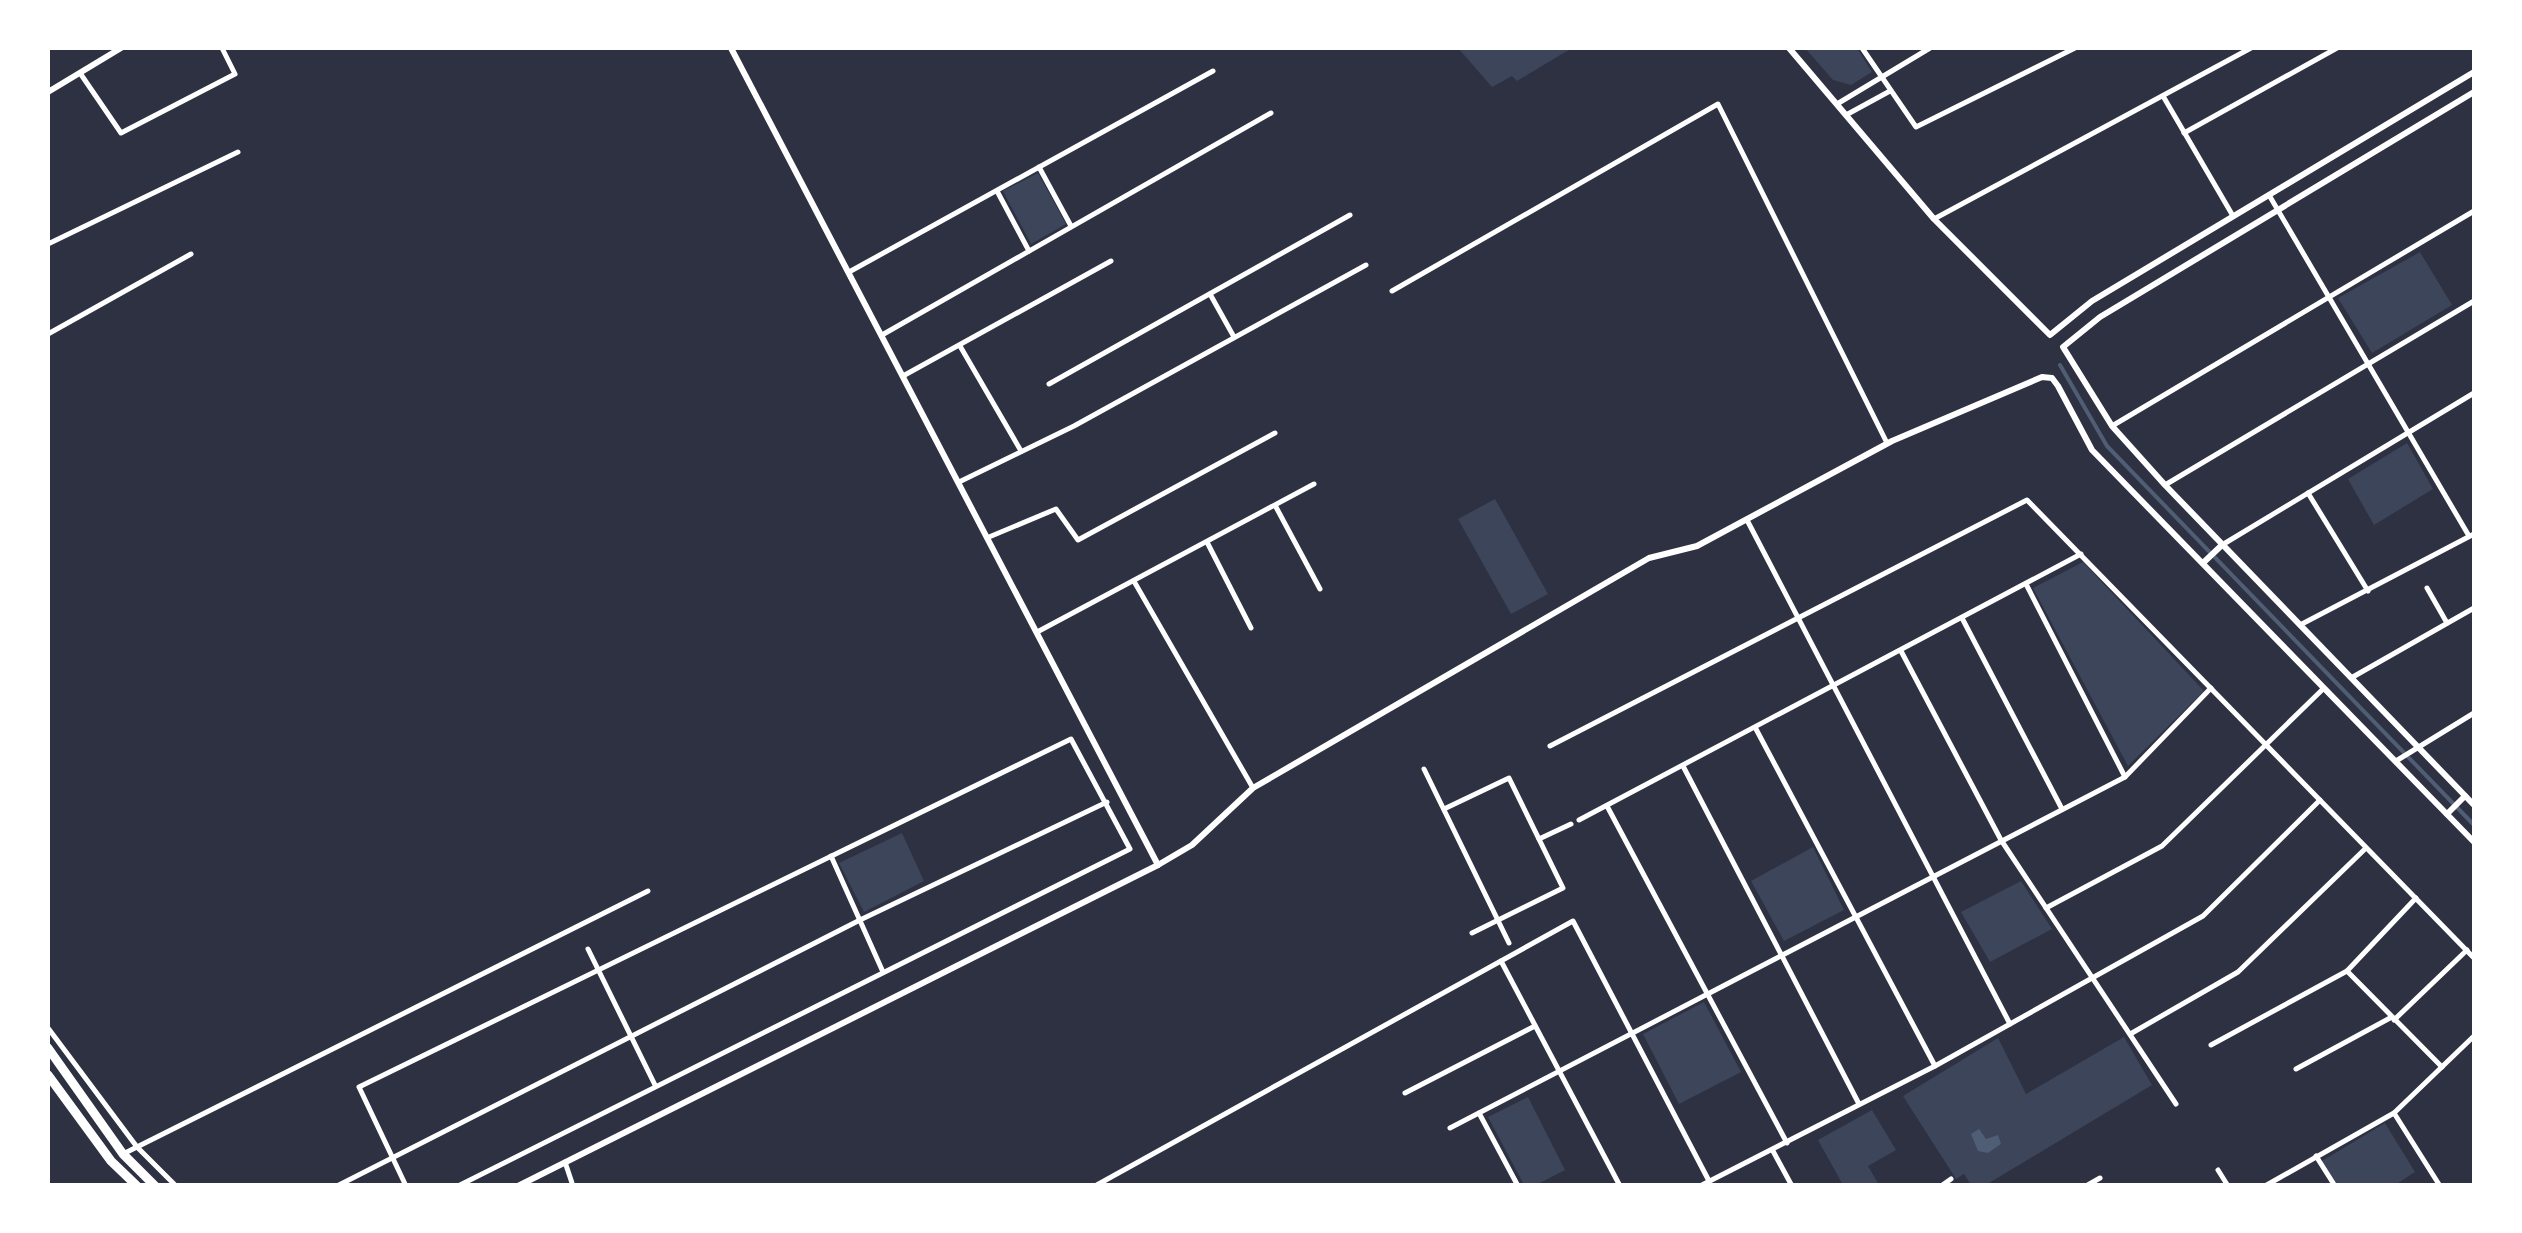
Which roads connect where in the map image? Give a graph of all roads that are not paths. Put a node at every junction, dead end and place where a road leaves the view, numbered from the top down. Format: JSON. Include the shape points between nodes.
{"nodes":[{"id":1,"x":121,"y":48,"type":"edge"},
{"id":2,"x":222,"y":48,"type":"edge"},
{"id":3,"x":730,"y":48,"type":"edge"},
{"id":4,"x":1790,"y":48,"type":"edge"},
{"id":5,"x":1862,"y":48,"type":"edge"},
{"id":6,"x":1930,"y":48,"type":"edge"},
{"id":7,"x":2048,"y":48,"type":"edge"},
{"id":8,"x":2074,"y":48,"type":"edge"},
{"id":9,"x":2251,"y":48,"type":"edge"},
{"id":10,"x":2337,"y":48,"type":"edge"},
{"id":11,"x":2055,"y":58,"type":"junction"},
{"id":12,"x":1212,"y":72,"type":"dead end"},
{"id":13,"x":80,"y":73,"type":"junction"},
{"id":14,"x":2474,"y":73,"type":"edge"},
{"id":15,"x":1880,"y":77,"type":"junction"},
{"id":16,"x":1890,"y":91,"type":"junction"},
{"id":17,"x":48,"y":92,"type":"edge"},
{"id":18,"x":2474,"y":92,"type":"edge"},
{"id":19,"x":2162,"y":96,"type":"junction"},
{"id":20,"x":1837,"y":104,"type":"junction"},
{"id":21,"x":1271,"y":113,"type":"dead end"},
{"id":22,"x":1846,"y":115,"type":"junction"},
{"id":23,"x":2184,"y":133,"type":"junction"},
{"id":24,"x":238,"y":152,"type":"dead end"},
{"id":25,"x":1039,"y":167,"type":"junction"},
{"id":26,"x":997,"y":190,"type":"junction"},
{"id":27,"x":2269,"y":195,"type":"junction"},
{"id":28,"x":2277,"y":208,"type":"junction"},
{"id":29,"x":2474,"y":211,"type":"edge"},
{"id":30,"x":1350,"y":215,"type":"dead end"},
{"id":31,"x":2233,"y":216,"type":"junction"},
{"id":32,"x":1934,"y":219,"type":"junction"},
{"id":33,"x":1072,"y":227,"type":"junction"},
{"id":34,"x":48,"y":244,"type":"edge"},
{"id":35,"x":1030,"y":251,"type":"junction"},
{"id":36,"x":191,"y":254,"type":"dead end"},
{"id":37,"x":1110,"y":261,"type":"dead end"},
{"id":38,"x":1366,"y":264,"type":"dead end"},
{"id":39,"x":848,"y":272,"type":"junction"},
{"id":40,"x":1392,"y":291,"type":"dead end"},
{"id":41,"x":1210,"y":294,"type":"junction"},
{"id":42,"x":2330,"y":296,"type":"junction"},
{"id":43,"x":2474,"y":301,"type":"edge"},
{"id":44,"x":48,"y":334,"type":"edge"},
{"id":45,"x":882,"y":335,"type":"junction"},
{"id":46,"x":2050,"y":335,"type":"junction"},
{"id":47,"x":1234,"y":338,"type":"junction"},
{"id":48,"x":960,"y":346,"type":"junction"},
{"id":49,"x":2063,"y":347,"type":"junction"},
{"id":50,"x":2371,"y":364,"type":"junction"},
{"id":51,"x":903,"y":376,"type":"junction"},
{"id":52,"x":1049,"y":384,"type":"dead end"},
{"id":53,"x":2474,"y":393,"type":"edge"},
{"id":54,"x":2112,"y":426,"type":"junction"},
{"id":55,"x":2410,"y":431,"type":"junction"},
{"id":56,"x":1275,"y":433,"type":"dead end"},
{"id":57,"x":1888,"y":444,"type":"junction"},
{"id":58,"x":1021,"y":451,"type":"junction"},
{"id":59,"x":959,"y":482,"type":"junction"},
{"id":60,"x":1314,"y":484,"type":"dead end"},
{"id":61,"x":2165,"y":485,"type":"junction"},
{"id":62,"x":2308,"y":492,"type":"junction"},
{"id":63,"x":1276,"y":507,"type":"junction"},
{"id":64,"x":1747,"y":520,"type":"junction"},
{"id":65,"x":2472,"y":535,"type":"edge"},
{"id":66,"x":989,"y":538,"type":"junction"},
{"id":67,"x":1208,"y":544,"type":"junction"},
{"id":68,"x":2220,"y":546,"type":"junction"},
{"id":69,"x":2081,"y":554,"type":"junction"},
{"id":70,"x":2206,"y":560,"type":"junction"},
{"id":71,"x":1136,"y":583,"type":"junction"},
{"id":72,"x":2026,"y":584,"type":"junction"},
{"id":73,"x":2427,"y":588,"type":"dead end"},
{"id":74,"x":1320,"y":589,"type":"dead end"},
{"id":75,"x":2368,"y":591,"type":"junction"},
{"id":76,"x":2474,"y":608,"type":"edge"},
{"id":77,"x":1962,"y":618,"type":"junction"},
{"id":78,"x":1799,"y":619,"type":"junction"},
{"id":79,"x":2447,"y":622,"type":"junction"},
{"id":80,"x":2300,"y":625,"type":"junction"},
{"id":81,"x":1251,"y":628,"type":"dead end"},
{"id":82,"x":1039,"y":631,"type":"junction"},
{"id":83,"x":1901,"y":651,"type":"junction"},
{"id":84,"x":2351,"y":678,"type":"junction"},
{"id":85,"x":1833,"y":688,"type":"junction"},
{"id":86,"x":2210,"y":688,"type":"junction"},
{"id":87,"x":2324,"y":688,"type":"junction"},
{"id":88,"x":2474,"y":713,"type":"edge"},
{"id":89,"x":1756,"y":728,"type":"junction"},
{"id":90,"x":1550,"y":746,"type":"dead end"},
{"id":91,"x":2267,"y":746,"type":"junction"},
{"id":92,"x":2414,"y":747,"type":"junction"},
{"id":93,"x":2398,"y":760,"type":"junction"},
{"id":94,"x":1682,"y":766,"type":"junction"},
{"id":95,"x":1424,"y":769,"type":"dead end"},
{"id":96,"x":2124,"y":777,"type":"junction"},
{"id":97,"x":1253,"y":788,"type":"junction"},
{"id":98,"x":2464,"y":798,"type":"junction"},
{"id":99,"x":2320,"y":800,"type":"junction"},
{"id":100,"x":1107,"y":802,"type":"junction"},
{"id":101,"x":2474,"y":805,"type":"edge"},
{"id":102,"x":1607,"y":806,"type":"junction"},
{"id":103,"x":1444,"y":809,"type":"junction"},
{"id":104,"x":2062,"y":809,"type":"junction"},
{"id":105,"x":2448,"y":812,"type":"junction"},
{"id":106,"x":1579,"y":820,"type":"dead end"},
{"id":107,"x":1571,"y":824,"type":"dead end"},
{"id":108,"x":1539,"y":839,"type":"junction"},
{"id":109,"x":2001,"y":840,"type":"junction"},
{"id":110,"x":2474,"y":842,"type":"edge"},
{"id":111,"x":2366,"y":848,"type":"junction"},
{"id":112,"x":831,"y":856,"type":"junction"},
{"id":113,"x":1158,"y":865,"type":"junction"},
{"id":114,"x":1931,"y":875,"type":"junction"},
{"id":115,"x":648,"y":890,"type":"dead end"},
{"id":116,"x":2416,"y":898,"type":"junction"},
{"id":117,"x":2046,"y":908,"type":"junction"},
{"id":118,"x":1854,"y":914,"type":"junction"},
{"id":119,"x":860,"y":920,"type":"junction"},
{"id":120,"x":1498,"y":920,"type":"junction"},
{"id":121,"x":1472,"y":933,"type":"dead end"},
{"id":122,"x":1509,"y":943,"type":"dead end"},
{"id":123,"x":588,"y":949,"type":"dead end"},
{"id":124,"x":2466,"y":950,"type":"junction"},
{"id":125,"x":1780,"y":953,"type":"junction"},
{"id":126,"x":2474,"y":958,"type":"edge"},
{"id":127,"x":1502,"y":961,"type":"junction"},
{"id":128,"x":598,"y":970,"type":"junction"},
{"id":129,"x":2347,"y":971,"type":"junction"},
{"id":130,"x":884,"y":972,"type":"junction"},
{"id":131,"x":2094,"y":978,"type":"junction"},
{"id":132,"x":1706,"y":992,"type":"junction"},
{"id":133,"x":2392,"y":1019,"type":"junction"},
{"id":134,"x":2010,"y":1024,"type":"junction"},
{"id":135,"x":1535,"y":1026,"type":"junction"},
{"id":136,"x":48,"y":1028,"type":"edge"},
{"id":137,"x":1634,"y":1031,"type":"junction"},
{"id":138,"x":2132,"y":1033,"type":"junction"},
{"id":139,"x":2474,"y":1036,"type":"edge"},
{"id":140,"x":630,"y":1037,"type":"junction"},
{"id":141,"x":2211,"y":1045,"type":"dead end"},
{"id":142,"x":48,"y":1048,"type":"edge"},
{"id":143,"x":1935,"y":1066,"type":"junction"},
{"id":144,"x":2442,"y":1067,"type":"junction"},
{"id":145,"x":2296,"y":1070,"type":"dead end"},
{"id":146,"x":1560,"y":1071,"type":"junction"},
{"id":147,"x":48,"y":1075,"type":"edge"},
{"id":148,"x":655,"y":1085,"type":"junction"},
{"id":149,"x":1405,"y":1094,"type":"dead end"},
{"id":150,"x":2176,"y":1104,"type":"dead end"},
{"id":151,"x":1860,"y":1105,"type":"junction"},
{"id":152,"x":2394,"y":1112,"type":"junction"},
{"id":153,"x":1480,"y":1113,"type":"junction"},
{"id":154,"x":1450,"y":1128,"type":"dead end"},
{"id":155,"x":1787,"y":1143,"type":"junction"},
{"id":156,"x":137,"y":1148,"type":"junction"},
{"id":157,"x":1772,"y":1151,"type":"junction"},
{"id":158,"x":123,"y":1154,"type":"junction"},
{"id":159,"x":2316,"y":1156,"type":"junction"},
{"id":160,"x":392,"y":1158,"type":"junction"},
{"id":161,"x":565,"y":1162,"type":"junction"},
{"id":162,"x":2218,"y":1170,"type":"dead end"},
{"id":163,"x":2100,"y":1178,"type":"dead end"},
{"id":164,"x":1951,"y":1179,"type":"dead end"},
{"id":165,"x":1709,"y":1181,"type":"junction"},
{"id":166,"x":136,"y":1186,"type":"edge"},
{"id":167,"x":155,"y":1186,"type":"edge"},
{"id":168,"x":176,"y":1186,"type":"edge"},
{"id":169,"x":337,"y":1186,"type":"edge"},
{"id":170,"x":406,"y":1186,"type":"edge"},
{"id":171,"x":458,"y":1186,"type":"edge"},
{"id":172,"x":518,"y":1186,"type":"edge"},
{"id":173,"x":573,"y":1186,"type":"edge"},
{"id":174,"x":1095,"y":1186,"type":"edge"},
{"id":175,"x":1518,"y":1186,"type":"edge"},
{"id":176,"x":1620,"y":1186,"type":"edge"},
{"id":177,"x":1700,"y":1186,"type":"edge"},
{"id":178,"x":1792,"y":1186,"type":"edge"},
{"id":179,"x":1941,"y":1186,"type":"edge"},
{"id":180,"x":2086,"y":1186,"type":"edge"},
{"id":181,"x":2228,"y":1186,"type":"edge"},
{"id":182,"x":2265,"y":1186,"type":"edge"},
{"id":183,"x":2334,"y":1186,"type":"edge"},
{"id":184,"x":2440,"y":1186,"type":"edge"}],
"edges":[{"from":1,"to":13,"type":"street"},
{"from":2,"to":13,"type":"street","via":[[235,74],[121,132]]},
{"from":3,"to":39,"type":"street"},
{"from":4,"to":20,"type":"street"},
{"from":5,"to":15,"type":"street"},
{"from":6,"to":15,"type":"street"},
{"from":7,"to":11,"type":"street"},
{"from":8,"to":11,"type":"street"},
{"from":9,"to":19,"type":"street"},
{"from":10,"to":23,"type":"street"},
{"from":11,"to":16,"type":"street","via":[[1922,126],[1910,122]]},
{"from":12,"to":25,"type":"street"},
{"from":13,"to":17,"type":"street"},
{"from":14,"to":27,"type":"street"},
{"from":15,"to":16,"type":"street"},
{"from":15,"to":20,"type":"street"},
{"from":16,"to":22,"type":"street"},
{"from":18,"to":28,"type":"street"},
{"from":19,"to":23,"type":"street"},
{"from":19,"to":32,"type":"street"},
{"from":20,"to":22,"type":"street"},
{"from":21,"to":33,"type":"street"},
{"from":22,"to":32,"type":"street"},
{"from":23,"to":31,"type":"street"},
{"from":24,"to":34,"type":"street"},
{"from":25,"to":26,"type":"street"},
{"from":25,"to":33,"type":"street"},
{"from":26,"to":35,"type":"street"},
{"from":26,"to":39,"type":"street"},
{"from":27,"to":28,"type":"street"},
{"from":27,"to":31,"type":"street"},
{"from":28,"to":42,"type":"street"},
{"from":28,"to":49,"type":"street","via":[[2100,317]]},
{"from":29,"to":42,"type":"street"},
{"from":30,"to":41,"type":"street"},
{"from":31,"to":46,"type":"street","via":[[2092,301]]},
{"from":32,"to":46,"type":"street"},
{"from":33,"to":35,"type":"street"},
{"from":35,"to":45,"type":"street"},
{"from":36,"to":44,"type":"street"},
{"from":37,"to":48,"type":"street"},
{"from":38,"to":47,"type":"street"},
{"from":39,"to":45,"type":"street"},
{"from":40,"to":57,"type":"street","via":[[1718,104]]},
{"from":41,"to":47,"type":"street"},
{"from":41,"to":52,"type":"street"},
{"from":42,"to":50,"type":"street"},
{"from":42,"to":54,"type":"street"},
{"from":43,"to":50,"type":"street"},
{"from":45,"to":51,"type":"street"},
{"from":46,"to":49,"type":"street"},
{"from":47,"to":58,"type":"street"},
{"from":48,"to":51,"type":"street"},
{"from":48,"to":58,"type":"street"},
{"from":49,"to":54,"type":"street"},
{"from":50,"to":55,"type":"street"},
{"from":50,"to":61,"type":"street"},
{"from":51,"to":59,"type":"street"},
{"from":53,"to":55,"type":"street"},
{"from":54,"to":61,"type":"street"},
{"from":55,"to":62,"type":"street"},
{"from":55,"to":65,"type":"street"},
{"from":56,"to":66,"type":"street","via":[[1078,540],[1056,508]]},
{"from":57,"to":64,"type":"street"},
{"from":57,"to":70,"type":"street","via":[[2052,378],[2092,450]]},
{"from":58,"to":59,"type":"street"},
{"from":59,"to":66,"type":"street"},
{"from":60,"to":63,"type":"street"},
{"from":61,"to":68,"type":"street"},
{"from":62,"to":68,"type":"street"},
{"from":62,"to":75,"type":"street"},
{"from":63,"to":67,"type":"street"},
{"from":63,"to":74,"type":"street"},
{"from":64,"to":78,"type":"street"},
{"from":64,"to":97,"type":"street","via":[[1697,546],[1650,558]]},
{"from":65,"to":75,"type":"street"},
{"from":66,"to":82,"type":"street"},
{"from":67,"to":71,"type":"street"},
{"from":67,"to":81,"type":"street"},
{"from":68,"to":70,"type":"street"},
{"from":68,"to":80,"type":"street"},
{"from":69,"to":72,"type":"street"},
{"from":69,"to":78,"type":"street","via":[[2025,500]]},
{"from":69,"to":86,"type":"street"},
{"from":70,"to":87,"type":"street"},
{"from":71,"to":82,"type":"street"},
{"from":71,"to":97,"type":"street"},
{"from":72,"to":77,"type":"street"},
{"from":72,"to":96,"type":"street"},
{"from":73,"to":79,"type":"street"},
{"from":75,"to":80,"type":"street"},
{"from":76,"to":79,"type":"street"},
{"from":77,"to":83,"type":"street"},
{"from":77,"to":104,"type":"street"},
{"from":78,"to":85,"type":"street"},
{"from":78,"to":90,"type":"street"},
{"from":79,"to":84,"type":"street"},
{"from":80,"to":84,"type":"street"},
{"from":82,"to":113,"type":"street"},
{"from":83,"to":85,"type":"street"},
{"from":83,"to":109,"type":"street"},
{"from":84,"to":92,"type":"street"},
{"from":85,"to":89,"type":"street"},
{"from":85,"to":114,"type":"street"},
{"from":86,"to":91,"type":"street"},
{"from":86,"to":96,"type":"street"},
{"from":87,"to":91,"type":"street"},
{"from":87,"to":93,"type":"street"},
{"from":88,"to":92,"type":"street"},
{"from":89,"to":94,"type":"street"},
{"from":89,"to":118,"type":"street"},
{"from":91,"to":99,"type":"street"},
{"from":91,"to":117,"type":"street","via":[[2162,846]]},
{"from":92,"to":93,"type":"street"},
{"from":92,"to":98,"type":"street"},
{"from":93,"to":105,"type":"street"},
{"from":94,"to":102,"type":"street"},
{"from":94,"to":125,"type":"street"},
{"from":95,"to":103,"type":"street"},
{"from":96,"to":104,"type":"street"},
{"from":97,"to":113,"type":"street","via":[[1192,845]]},
{"from":98,"to":101,"type":"street"},
{"from":98,"to":105,"type":"street"},
{"from":99,"to":111,"type":"street"},
{"from":99,"to":131,"type":"street","via":[[2210,912]]},
{"from":100,"to":112,"type":"street","via":[[1071,738]]},
{"from":100,"to":119,"type":"street"},
{"from":100,"to":130,"type":"street","via":[[1130,849]]},
{"from":102,"to":106,"type":"street"},
{"from":102,"to":132,"type":"street"},
{"from":103,"to":108,"type":"street","via":[[1509,778]]},
{"from":103,"to":120,"type":"street"},
{"from":104,"to":109,"type":"street"},
{"from":105,"to":110,"type":"street"},
{"from":107,"to":108,"type":"street"},
{"from":108,"to":120,"type":"street","via":[[1564,888]]},
{"from":109,"to":114,"type":"street"},
{"from":109,"to":117,"type":"street"},
{"from":111,"to":116,"type":"street"},
{"from":111,"to":138,"type":"street","via":[[2238,972]]},
{"from":112,"to":119,"type":"street"},
{"from":112,"to":128,"type":"street"},
{"from":113,"to":161,"type":"street"},
{"from":114,"to":118,"type":"street"},
{"from":114,"to":134,"type":"street"},
{"from":115,"to":156,"type":"street"},
{"from":116,"to":124,"type":"street"},
{"from":116,"to":129,"type":"street"},
{"from":117,"to":131,"type":"street"},
{"from":118,"to":125,"type":"street"},
{"from":118,"to":143,"type":"street"},
{"from":119,"to":130,"type":"street"},
{"from":119,"to":140,"type":"street"},
{"from":120,"to":121,"type":"street"},
{"from":120,"to":122,"type":"street"},
{"from":123,"to":128,"type":"street"},
{"from":124,"to":126,"type":"street"},
{"from":124,"to":133,"type":"street"},
{"from":125,"to":132,"type":"street"},
{"from":125,"to":151,"type":"street"},
{"from":127,"to":135,"type":"street"},
{"from":127,"to":137,"type":"street","via":[[1573,920]]},
{"from":127,"to":174,"type":"street"},
{"from":128,"to":140,"type":"street"},
{"from":128,"to":160,"type":"street","via":[[359,1087]]},
{"from":129,"to":133,"type":"street"},
{"from":129,"to":141,"type":"street"},
{"from":130,"to":148,"type":"street"},
{"from":131,"to":134,"type":"street"},
{"from":131,"to":138,"type":"street"},
{"from":132,"to":137,"type":"street"},
{"from":132,"to":155,"type":"street"},
{"from":133,"to":144,"type":"street"},
{"from":133,"to":145,"type":"street"},
{"from":134,"to":143,"type":"street"},
{"from":135,"to":146,"type":"street"},
{"from":135,"to":149,"type":"street"},
{"from":136,"to":156,"type":"street"},
{"from":137,"to":146,"type":"street"},
{"from":137,"to":165,"type":"street"},
{"from":138,"to":150,"type":"street"},
{"from":139,"to":144,"type":"street"},
{"from":140,"to":148,"type":"street"},
{"from":140,"to":160,"type":"street"},
{"from":142,"to":158,"type":"highway"},
{"from":143,"to":151,"type":"street"},
{"from":144,"to":152,"type":"street"},
{"from":146,"to":153,"type":"street"},
{"from":146,"to":176,"type":"street"},
{"from":147,"to":166,"type":"highway"},
{"from":148,"to":171,"type":"street"},
{"from":151,"to":155,"type":"street"},
{"from":152,"to":159,"type":"street"},
{"from":152,"to":184,"type":"street"},
{"from":153,"to":154,"type":"street"},
{"from":153,"to":175,"type":"street"},
{"from":155,"to":157,"type":"street"},
{"from":156,"to":158,"type":"street"},
{"from":156,"to":168,"type":"street"},
{"from":157,"to":165,"type":"street"},
{"from":157,"to":178,"type":"street"},
{"from":158,"to":167,"type":"highway"},
{"from":159,"to":182,"type":"street"},
{"from":159,"to":183,"type":"street"},
{"from":160,"to":169,"type":"street"},
{"from":160,"to":170,"type":"street"},
{"from":161,"to":172,"type":"street"},
{"from":161,"to":173,"type":"street"},
{"from":162,"to":181,"type":"street"},
{"from":163,"to":180,"type":"street"},
{"from":164,"to":179,"type":"street"},
{"from":165,"to":177,"type":"street"}]}
